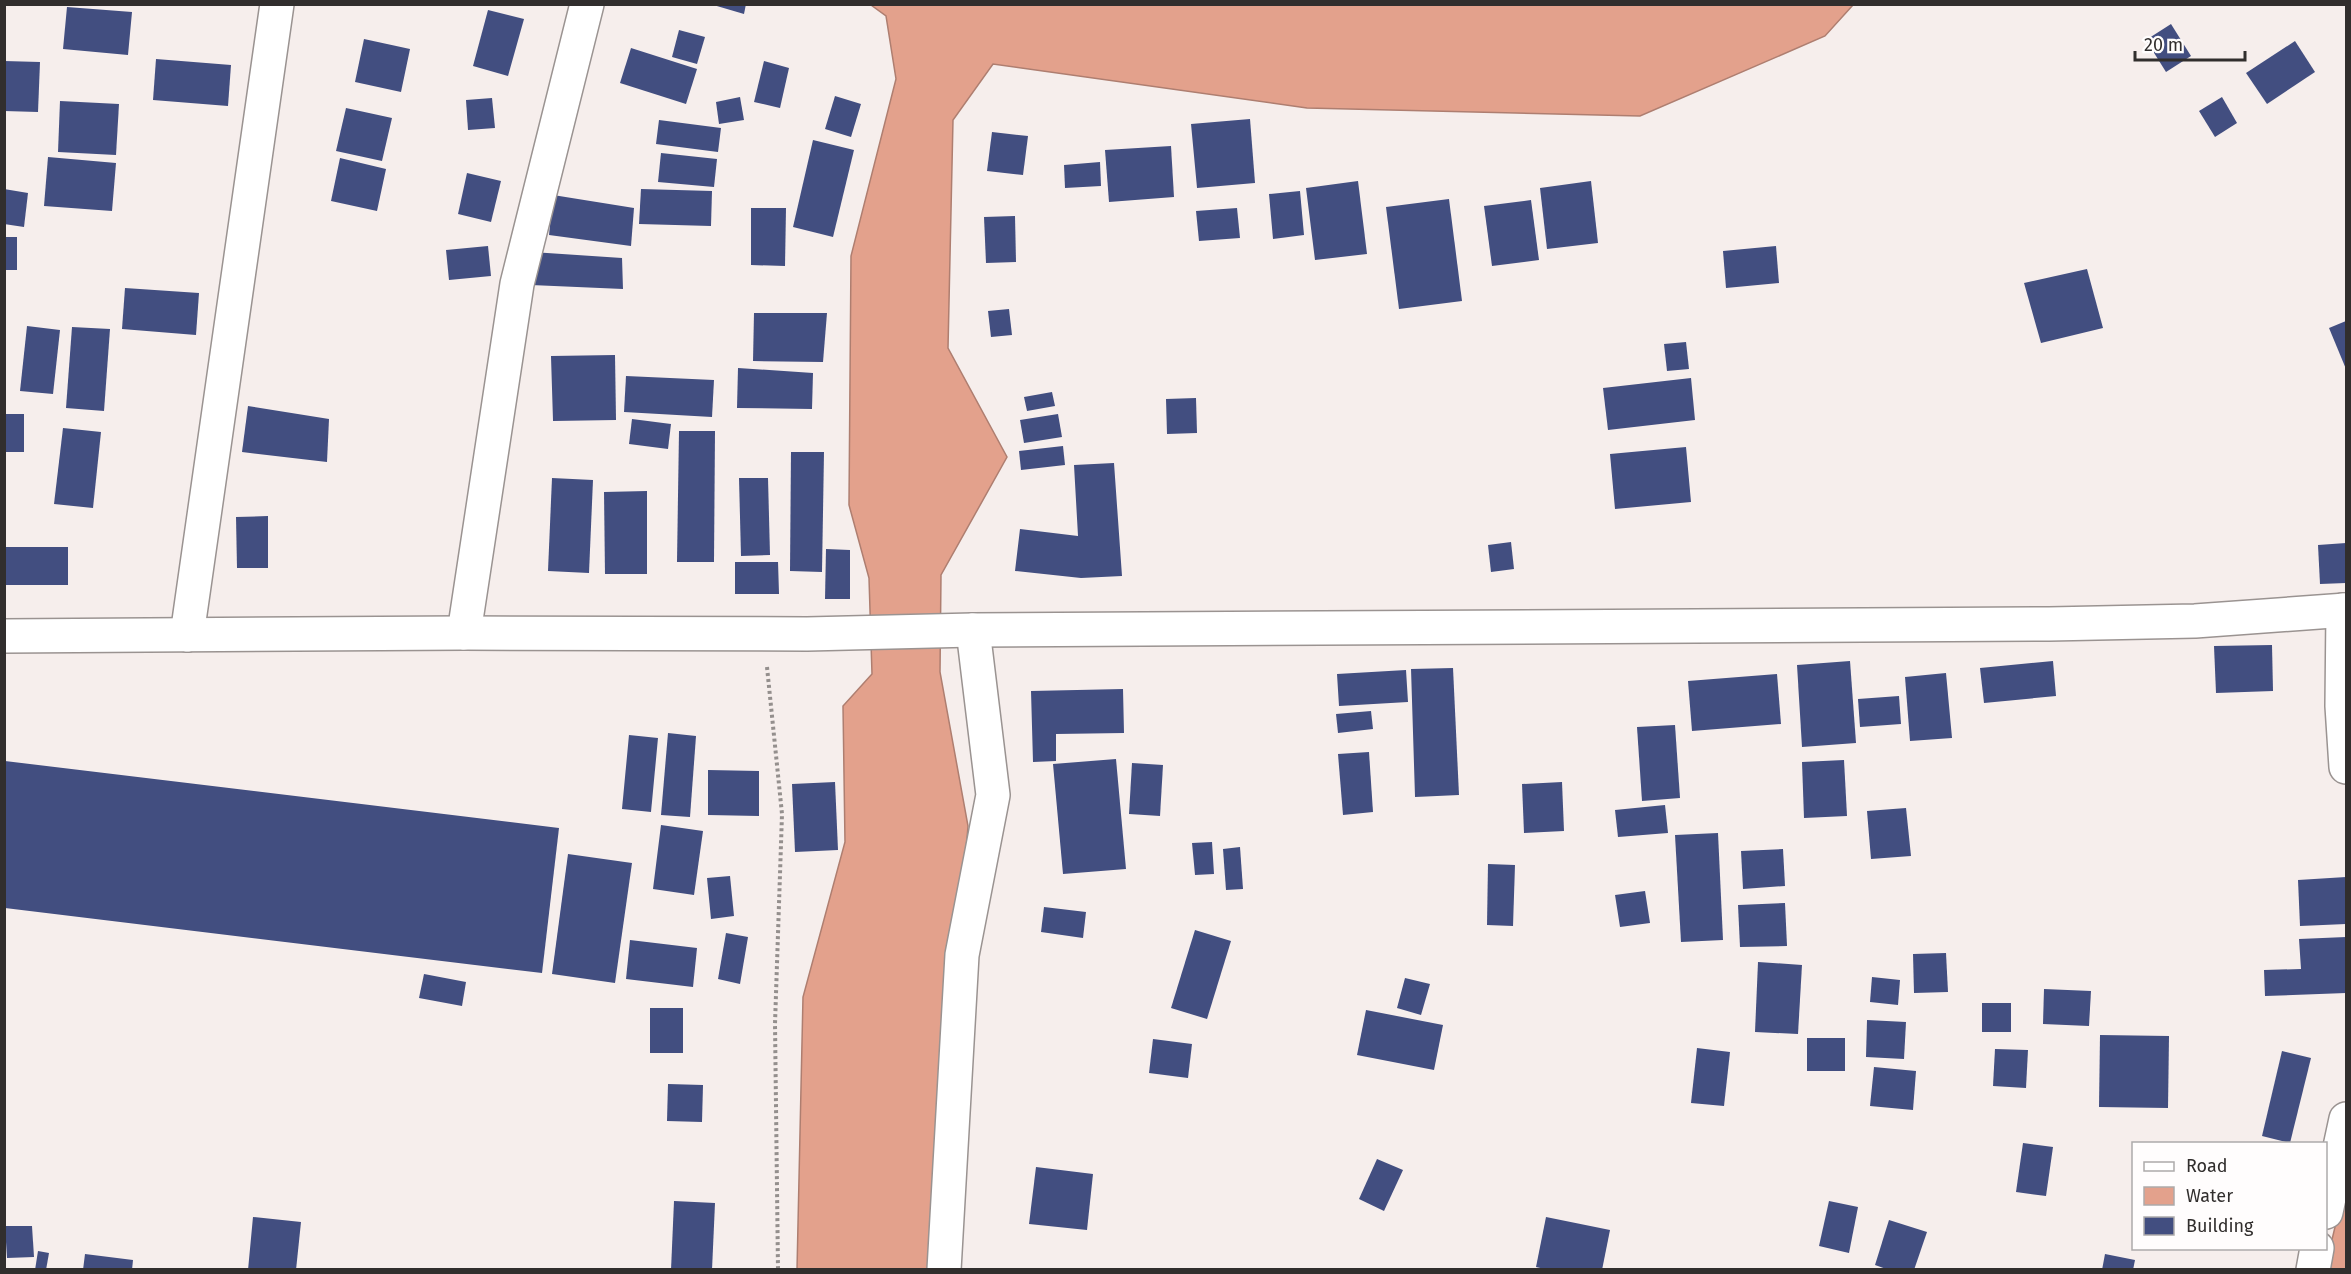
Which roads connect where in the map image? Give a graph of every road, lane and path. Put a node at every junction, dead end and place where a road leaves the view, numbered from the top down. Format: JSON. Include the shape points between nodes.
{"nodes":[{"id":1,"x":277,"y":4,"type":"edge"},
{"id":2,"x":587,"y":4,"type":"edge"},
{"id":3,"x":2345,"y":610,"type":"edge"},
{"id":4,"x":960,"y":631,"type":"junction"},
{"id":5,"x":464,"y":633,"type":"junction"},
{"id":6,"x":187,"y":634,"type":"junction"},
{"id":7,"x":763,"y":634,"type":"junction"},
{"id":8,"x":4,"y":636,"type":"edge"},
{"id":9,"x":2346,"y":767,"type":"edge"},
{"id":10,"x":2346,"y":1119,"type":"edge"},
{"id":11,"x":2327,"y":1203,"type":"edge"},
{"id":12,"x":2317,"y":1250,"type":"edge"},
{"id":13,"x":778,"y":1269,"type":"edge"},
{"id":14,"x":944,"y":1269,"type":"edge"},
{"id":15,"x":2313,"y":1269,"type":"edge"}],
"edges":[{"from":1,"to":6,"type":"street"},
{"from":2,"to":5,"type":"street","via":[[517,284]]},
{"from":3,"to":4,"type":"street","via":[[2195,621],[2060,624]]},
{"from":3,"to":9,"type":"street","via":[[2342,706]]},
{"from":4,"to":7,"type":"street"},
{"from":4,"to":14,"type":"street","via":[[993,795],[962,955]]},
{"from":5,"to":6,"type":"street"},
{"from":5,"to":7,"type":"street"},
{"from":6,"to":8,"type":"street"},
{"from":7,"to":13,"type":"path","via":[[782,814],[775,1024]]},
{"from":10,"to":11,"type":"street"},
{"from":12,"to":15,"type":"street"}]}
